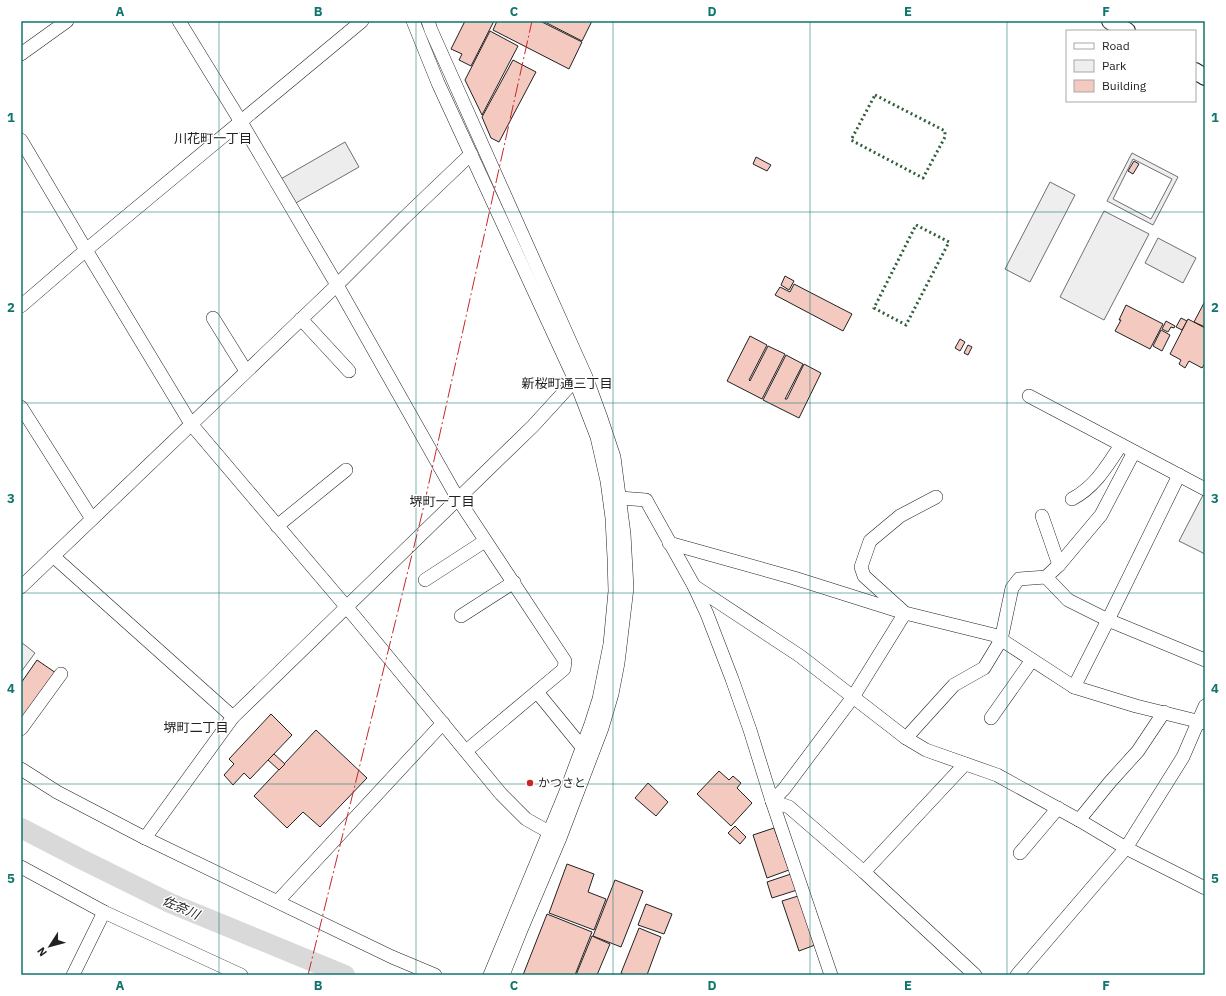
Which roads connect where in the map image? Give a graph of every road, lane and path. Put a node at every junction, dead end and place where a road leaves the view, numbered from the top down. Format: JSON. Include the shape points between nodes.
{"nodes":[{"id":1,"x":67,"y":21,"type":"edge"},
{"id":2,"x":179,"y":21,"type":"edge"},
{"id":3,"x":362,"y":21,"type":"edge"},
{"id":4,"x":412,"y":21,"type":"edge"},
{"id":5,"x":428,"y":21,"type":"edge"},
{"id":6,"x":1110,"y":21,"type":"edge"},
{"id":7,"x":1125,"y":30,"type":"edge"},
{"id":8,"x":21,"y":54,"type":"edge"},
{"id":9,"x":1196,"y":72,"type":"edge"},
{"id":10,"x":1205,"y":77,"type":"edge"},
{"id":11,"x":241,"y":122,"type":"junction"},
{"id":12,"x":21,"y":140,"type":"edge"},
{"id":13,"x":472,"y":154,"type":"junction"},
{"id":14,"x":86,"y":250,"type":"junction"},
{"id":15,"x":337,"y":285,"type":"junction"},
{"id":16,"x":21,"y":306,"type":"edge"},
{"id":17,"x":213,"y":318,"type":"dead end"},
{"id":18,"x":301,"y":319,"type":"junction"},
{"id":19,"x":246,"y":371,"type":"junction"},
{"id":20,"x":349,"y":371,"type":"dead end"},
{"id":21,"x":575,"y":380,"type":"junction"},
{"id":22,"x":1029,"y":396,"type":"dead end"},
{"id":23,"x":21,"y":407,"type":"edge"},
{"id":24,"x":191,"y":424,"type":"junction"},
{"id":25,"x":1121,"y":445,"type":"junction"},
{"id":26,"x":1134,"y":452,"type":"junction"},
{"id":27,"x":346,"y":470,"type":"dead end"},
{"id":28,"x":1179,"y":476,"type":"junction"},
{"id":29,"x":1205,"y":489,"type":"edge"},
{"id":30,"x":936,"y":497,"type":"dead end"},
{"id":31,"x":620,"y":498,"type":"junction"},
{"id":32,"x":458,"y":499,"type":"junction"},
{"id":33,"x":1072,"y":499,"type":"dead end"},
{"id":34,"x":1042,"y":516,"type":"dead end"},
{"id":35,"x":92,"y":519,"type":"junction"},
{"id":36,"x":277,"y":526,"type":"junction"},
{"id":37,"x":485,"y":541,"type":"junction"},
{"id":38,"x":669,"y":543,"type":"junction"},
{"id":39,"x":53,"y":556,"type":"junction"},
{"id":40,"x":1059,"y":564,"type":"junction"},
{"id":41,"x":1046,"y":577,"type":"junction"},
{"id":42,"x":425,"y":580,"type":"dead end"},
{"id":43,"x":514,"y":582,"type":"junction"},
{"id":44,"x":694,"y":586,"type":"junction"},
{"id":45,"x":21,"y":587,"type":"edge"},
{"id":46,"x":346,"y":608,"type":"junction"},
{"id":47,"x":905,"y":613,"type":"junction"},
{"id":48,"x":461,"y":616,"type":"dead end"},
{"id":49,"x":1108,"y":620,"type":"junction"},
{"id":50,"x":1002,"y":640,"type":"junction"},
{"id":51,"x":1032,"y":660,"type":"junction"},
{"id":52,"x":1205,"y":660,"type":"edge"},
{"id":53,"x":61,"y":674,"type":"dead end"},
{"id":54,"x":1074,"y":687,"type":"junction"},
{"id":55,"x":537,"y":692,"type":"junction"},
{"id":56,"x":853,"y":697,"type":"junction"},
{"id":57,"x":1205,"y":706,"type":"edge"},
{"id":58,"x":1164,"y":712,"type":"junction"},
{"id":59,"x":233,"y":717,"type":"junction"},
{"id":60,"x":991,"y":718,"type":"dead end"},
{"id":61,"x":1202,"y":721,"type":"edge"},
{"id":62,"x":443,"y":723,"type":"junction"},
{"id":63,"x":21,"y":729,"type":"edge"},
{"id":64,"x":906,"y":738,"type":"junction"},
{"id":65,"x":582,"y":747,"type":"junction"},
{"id":66,"x":466,"y":751,"type":"junction"},
{"id":67,"x":965,"y":764,"type":"junction"},
{"id":68,"x":21,"y":769,"type":"edge"},
{"id":69,"x":772,"y":801,"type":"junction"},
{"id":70,"x":1058,"y":808,"type":"junction"},
{"id":71,"x":1079,"y":820,"type":"junction"},
{"id":72,"x":554,"y":835,"type":"junction"},
{"id":73,"x":145,"y":838,"type":"junction"},
{"id":74,"x":1126,"y":848,"type":"junction"},
{"id":75,"x":1020,"y":853,"type":"dead end"},
{"id":76,"x":21,"y":867,"type":"edge"},
{"id":77,"x":864,"y":872,"type":"junction"},
{"id":78,"x":1205,"y":888,"type":"edge"},
{"id":79,"x":278,"y":901,"type":"junction"},
{"id":80,"x":104,"y":912,"type":"junction"},
{"id":81,"x":72,"y":975,"type":"edge"},
{"id":82,"x":241,"y":975,"type":"edge"},
{"id":83,"x":435,"y":975,"type":"edge"},
{"id":84,"x":490,"y":975,"type":"edge"},
{"id":85,"x":503,"y":975,"type":"edge"},
{"id":86,"x":831,"y":975,"type":"edge"},
{"id":87,"x":975,"y":975,"type":"edge"},
{"id":88,"x":1017,"y":975,"type":"edge"}],
"edges":[{"from":1,"to":8,"type":"street"},
{"from":2,"to":11,"type":"street"},
{"from":3,"to":11,"type":"street"},
{"from":4,"to":13,"type":"street"},
{"from":5,"to":31,"type":"street","via":[[586,377],[614,457]]},
{"from":6,"to":7,"type":"main road"},
{"from":9,"to":10,"type":"main road"},
{"from":11,"to":14,"type":"street"},
{"from":11,"to":15,"type":"street"},
{"from":12,"to":14,"type":"street"},
{"from":13,"to":15,"type":"street"},
{"from":13,"to":21,"type":"street"},
{"from":14,"to":16,"type":"street"},
{"from":14,"to":24,"type":"street"},
{"from":15,"to":18,"type":"street"},
{"from":15,"to":32,"type":"street"},
{"from":17,"to":19,"type":"street"},
{"from":18,"to":19,"type":"street"},
{"from":18,"to":20,"type":"street"},
{"from":19,"to":24,"type":"street"},
{"from":21,"to":32,"type":"street","via":[[533,426]]},
{"from":21,"to":65,"type":"street","via":[[597,437],[607,481],[615,591],[610,644],[599,699]]},
{"from":22,"to":25,"type":"street"},
{"from":23,"to":35,"type":"street"},
{"from":24,"to":35,"type":"street"},
{"from":24,"to":36,"type":"street"},
{"from":25,"to":26,"type":"street"},
{"from":25,"to":33,"type":"street","via":[[1104,471],[1082,493]]},
{"from":26,"to":28,"type":"street"},
{"from":26,"to":40,"type":"street","via":[[1101,515]]},
{"from":27,"to":36,"type":"street"},
{"from":28,"to":29,"type":"street"},
{"from":28,"to":49,"type":"street"},
{"from":30,"to":47,"type":"street","via":[[900,516],[870,541],[861,567],[864,576]]},
{"from":31,"to":38,"type":"street","via":[[646,500]]},
{"from":31,"to":72,"type":"street","via":[[627,588],[612,694],[602,728]]},
{"from":32,"to":37,"type":"street"},
{"from":32,"to":46,"type":"street"},
{"from":34,"to":40,"type":"street"},
{"from":35,"to":39,"type":"street"},
{"from":36,"to":46,"type":"street"},
{"from":37,"to":42,"type":"street"},
{"from":37,"to":43,"type":"street"},
{"from":38,"to":44,"type":"street"},
{"from":38,"to":47,"type":"street"},
{"from":39,"to":45,"type":"street"},
{"from":39,"to":59,"type":"street"},
{"from":40,"to":41,"type":"street"},
{"from":41,"to":49,"type":"street","via":[[1068,600]]},
{"from":41,"to":50,"type":"street","via":[[1018,579],[1012,588]]},
{"from":43,"to":48,"type":"street"},
{"from":43,"to":55,"type":"street","via":[[565,661],[564,669]]},
{"from":44,"to":56,"type":"street","via":[[800,656]]},
{"from":44,"to":69,"type":"street","via":[[732,678]]},
{"from":46,"to":59,"type":"street"},
{"from":46,"to":62,"type":"street"},
{"from":47,"to":50,"type":"street","via":[[994,635]]},
{"from":47,"to":56,"type":"street"},
{"from":49,"to":52,"type":"street"},
{"from":49,"to":54,"type":"street"},
{"from":50,"to":51,"type":"street"},
{"from":50,"to":64,"type":"street","via":[[984,668],[954,685]]},
{"from":51,"to":54,"type":"street"},
{"from":51,"to":60,"type":"street"},
{"from":53,"to":63,"type":"street"},
{"from":54,"to":58,"type":"street"},
{"from":55,"to":65,"type":"street"},
{"from":55,"to":66,"type":"street"},
{"from":56,"to":64,"type":"street"},
{"from":56,"to":69,"type":"street","via":[[784,789]]},
{"from":57,"to":61,"type":"street"},
{"from":58,"to":61,"type":"street"},
{"from":58,"to":71,"type":"street","via":[[1138,751]]},
{"from":59,"to":73,"type":"street"},
{"from":61,"to":74,"type":"street","via":[[1183,757]]},
{"from":62,"to":66,"type":"street"},
{"from":62,"to":79,"type":"street"},
{"from":64,"to":67,"type":"street","via":[[926,750]]},
{"from":65,"to":72,"type":"street"},
{"from":66,"to":72,"type":"street","via":[[501,794],[526,819]]},
{"from":67,"to":70,"type":"street","via":[[997,775]]},
{"from":67,"to":77,"type":"street"},
{"from":68,"to":73,"type":"street","via":[[57,792]]},
{"from":69,"to":77,"type":"street","via":[[789,807]]},
{"from":69,"to":86,"type":"street"},
{"from":70,"to":71,"type":"street"},
{"from":70,"to":75,"type":"street"},
{"from":71,"to":74,"type":"street"},
{"from":72,"to":84,"type":"street"},
{"from":72,"to":85,"type":"street"},
{"from":73,"to":79,"type":"street"},
{"from":74,"to":78,"type":"street"},
{"from":74,"to":88,"type":"street"},
{"from":76,"to":80,"type":"street"},
{"from":77,"to":87,"type":"street"},
{"from":79,"to":83,"type":"street","via":[[392,957]]},
{"from":80,"to":81,"type":"street"},
{"from":80,"to":82,"type":"street"}]}
